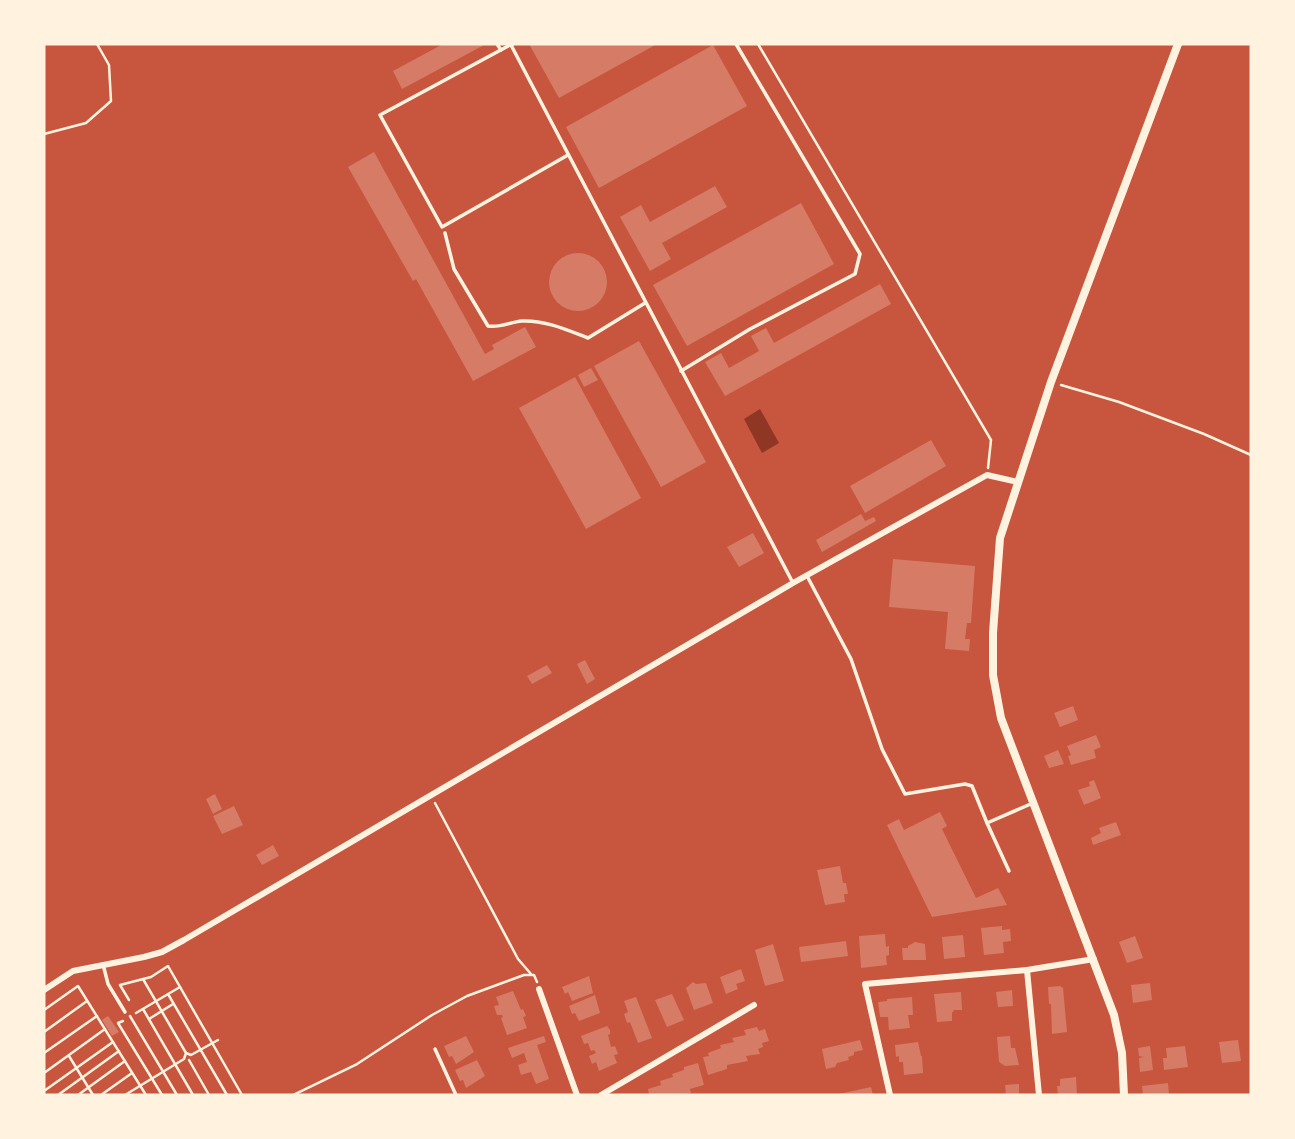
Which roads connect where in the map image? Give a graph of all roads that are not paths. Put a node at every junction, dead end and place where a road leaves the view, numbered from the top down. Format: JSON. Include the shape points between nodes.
{"nodes":[{"id":1,"x":497,"y":44,"type":"edge"},
{"id":2,"x":512,"y":44,"type":"edge"},
{"id":3,"x":736,"y":44,"type":"edge"},
{"id":4,"x":1178,"y":44,"type":"edge"},
{"id":5,"x":501,"y":50,"type":"junction"},
{"id":6,"x":568,"y":155,"type":"junction"},
{"id":7,"x":445,"y":233,"type":"dead end"},
{"id":8,"x":646,"y":303,"type":"junction"},
{"id":9,"x":681,"y":371,"type":"junction"},
{"id":10,"x":1018,"y":482,"type":"junction"},
{"id":11,"x":806,"y":576,"type":"junction"},
{"id":12,"x":793,"y":583,"type":"junction"},
{"id":13,"x":1033,"y":803,"type":"junction"},
{"id":14,"x":987,"y":822,"type":"junction"},
{"id":15,"x":1009,"y":871,"type":"dead end"},
{"id":16,"x":1094,"y":959,"type":"junction"},
{"id":17,"x":103,"y":964,"type":"junction"},
{"id":18,"x":1027,"y":970,"type":"junction"},
{"id":19,"x":539,"y":989,"type":"road end"},
{"id":20,"x":44,"y":990,"type":"edge"},
{"id":21,"x":754,"y":1005,"type":"dead end"},
{"id":22,"x":125,"y":1012,"type":"dead end"},
{"id":23,"x":435,"y":1049,"type":"dead end"},
{"id":24,"x":456,"y":1095,"type":"edge"},
{"id":25,"x":578,"y":1095,"type":"edge"},
{"id":26,"x":601,"y":1095,"type":"edge"},
{"id":27,"x":890,"y":1095,"type":"edge"},
{"id":28,"x":1039,"y":1095,"type":"edge"},
{"id":29,"x":1124,"y":1095,"type":"edge"}],
"edges":[{"from":1,"to":5,"type":"lane"},
{"from":2,"to":5,"type":"lane"},
{"from":2,"to":6,"type":"lane"},
{"from":3,"to":9,"type":"lane","via":[[860,254],[855,274]]},
{"from":4,"to":10,"type":"street"},
{"from":5,"to":6,"type":"lane","via":[[380,115],[442,227]]},
{"from":6,"to":8,"type":"lane"},
{"from":7,"to":8,"type":"lane","via":[[454,269],[488,327],[521,321],[550,324],[589,338]]},
{"from":8,"to":9,"type":"lane"},
{"from":9,"to":12,"type":"lane"},
{"from":10,"to":11,"type":"street","via":[[988,475]]},
{"from":10,"to":13,"type":"street","via":[[1000,538],[993,675],[1001,718]]},
{"from":11,"to":12,"type":"street"},
{"from":11,"to":14,"type":"lane","via":[[851,659],[882,749],[905,794],[965,783],[972,786]]},
{"from":12,"to":17,"type":"street","via":[[184,940],[153,954]]},
{"from":13,"to":14,"type":"lane"},
{"from":13,"to":16,"type":"street"},
{"from":14,"to":15,"type":"lane"},
{"from":16,"to":18,"type":"street"},
{"from":16,"to":29,"type":"street","via":[[1122,1053]]},
{"from":17,"to":20,"type":"street","via":[[73,971]]},
{"from":17,"to":22,"type":"lane","via":[[108,984]]},
{"from":18,"to":27,"type":"street","via":[[865,984]]},
{"from":18,"to":28,"type":"street"},
{"from":19,"to":25,"type":"street"},
{"from":21,"to":26,"type":"street"},
{"from":23,"to":24,"type":"lane"}]}
